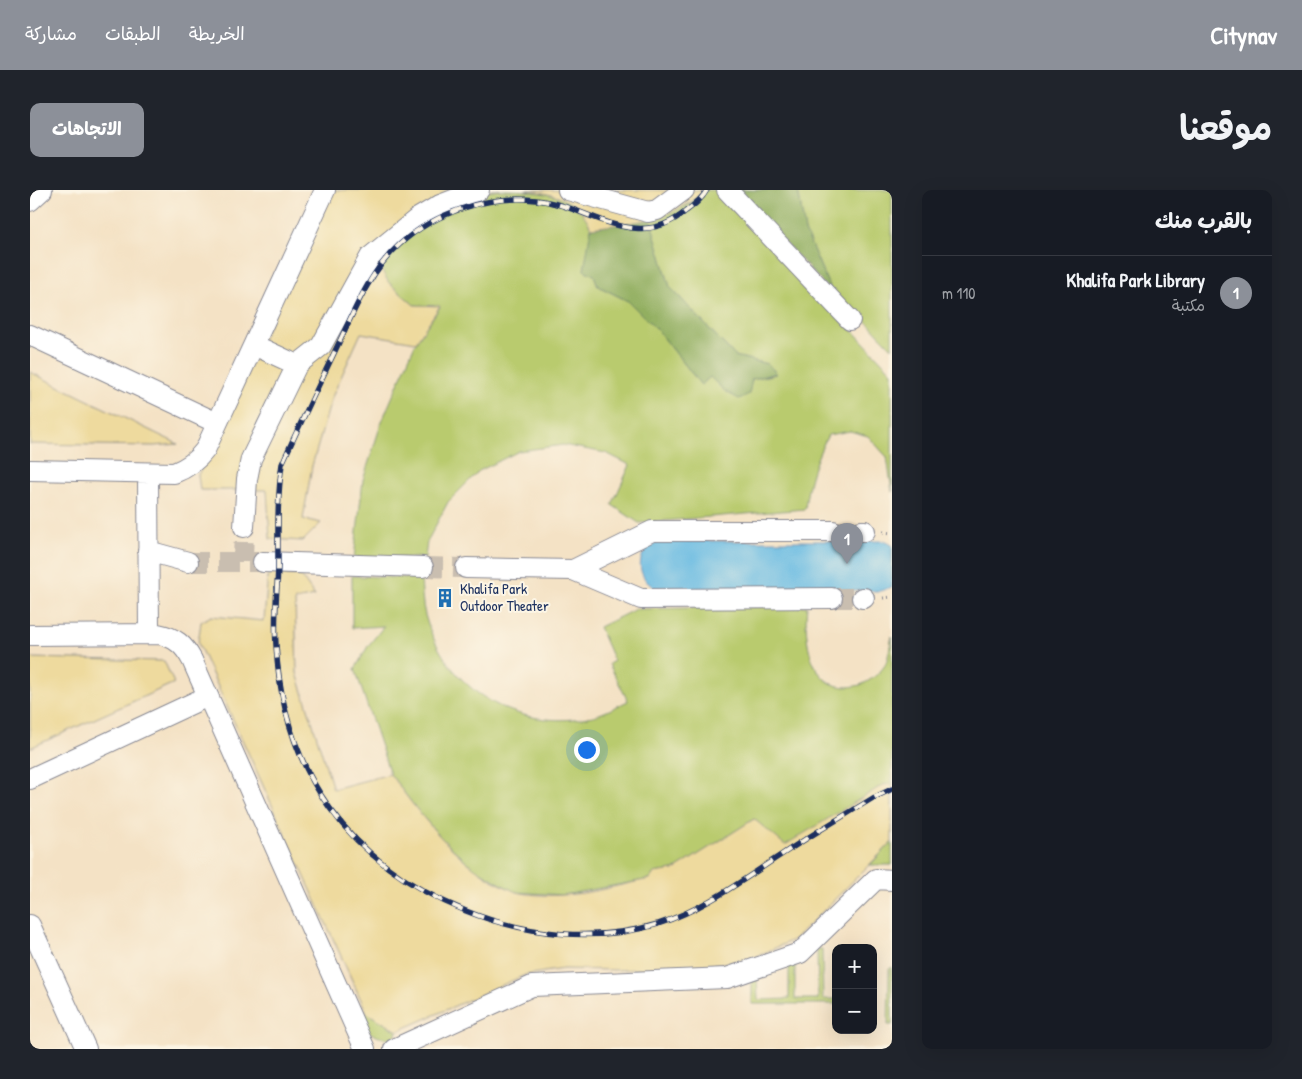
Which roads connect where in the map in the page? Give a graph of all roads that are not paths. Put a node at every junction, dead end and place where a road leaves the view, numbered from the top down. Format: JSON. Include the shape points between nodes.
{"nodes":[{"id":1,"x":42,"y":190,"type":"edge"},
{"id":2,"x":325,"y":190,"type":"edge"},
{"id":3,"x":479,"y":190,"type":"edge"},
{"id":4,"x":568,"y":190,"type":"edge"},
{"id":5,"x":684,"y":190,"type":"edge"},
{"id":6,"x":726,"y":190,"type":"edge"},
{"id":7,"x":30,"y":201,"type":"edge"},
{"id":8,"x":850,"y":320,"type":"dead end"},
{"id":9,"x":30,"y":335,"type":"edge"},
{"id":10,"x":254,"y":344,"type":"junction"},
{"id":11,"x":297,"y":365,"type":"junction"},
{"id":12,"x":217,"y":423,"type":"junction"},
{"id":13,"x":30,"y":470,"type":"edge"},
{"id":14,"x":148,"y":473,"type":"junction"},
{"id":15,"x":244,"y":528,"type":"tunnel mouth"},
{"id":16,"x":833,"y":531,"type":"tunnel mouth"},
{"id":17,"x":148,"y":551,"type":"junction"},
{"id":18,"x":188,"y":562,"type":"tunnel mouth"},
{"id":19,"x":263,"y":562,"type":"tunnel mouth"},
{"id":20,"x":423,"y":566,"type":"tunnel mouth"},
{"id":21,"x":466,"y":568,"type":"tunnel mouth"},
{"id":22,"x":573,"y":570,"type":"junction"},
{"id":23,"x":832,"y":598,"type":"tunnel mouth"},
{"id":24,"x":30,"y":634,"type":"edge"},
{"id":25,"x":149,"y":634,"type":"junction"},
{"id":26,"x":208,"y":696,"type":"junction"},
{"id":27,"x":30,"y":779,"type":"edge"},
{"id":28,"x":892,"y":880,"type":"edge"},
{"id":29,"x":30,"y":925,"type":"edge"},
{"id":30,"x":86,"y":1049,"type":"edge"},
{"id":31,"x":365,"y":1049,"type":"edge"},
{"id":32,"x":394,"y":1049,"type":"edge"}],
"edges":[{"from":1,"to":7,"type":"street"},
{"from":2,"to":10,"type":"street"},
{"from":3,"to":11,"type":"street","via":[[440,204],[370,257],[321,346]]},
{"from":4,"to":5,"type":"street","via":[[648,212],[657,210]]},
{"from":6,"to":8,"type":"street"},
{"from":9,"to":12,"type":"street"},
{"from":10,"to":11,"type":"street"},
{"from":10,"to":12,"type":"street"},
{"from":11,"to":15,"type":"street","via":[[251,460]]},
{"from":12,"to":14,"type":"street","via":[[205,450],[191,465],[174,473]]},
{"from":13,"to":14,"type":"street"},
{"from":14,"to":17,"type":"street"},
{"from":16,"to":22,"type":"street","via":[[652,531]]},
{"from":17,"to":18,"type":"street"},
{"from":17,"to":25,"type":"street"},
{"from":19,"to":20,"type":"street"},
{"from":21,"to":22,"type":"street"},
{"from":22,"to":23,"type":"street","via":[[641,599]]},
{"from":24,"to":25,"type":"street"},
{"from":25,"to":26,"type":"street","via":[[167,635],[183,645]]},
{"from":26,"to":27,"type":"street"},
{"from":26,"to":31,"type":"street"},
{"from":28,"to":32,"type":"street","via":[[876,879],[800,953],[727,978],[532,986]]},
{"from":29,"to":30,"type":"street"}]}
